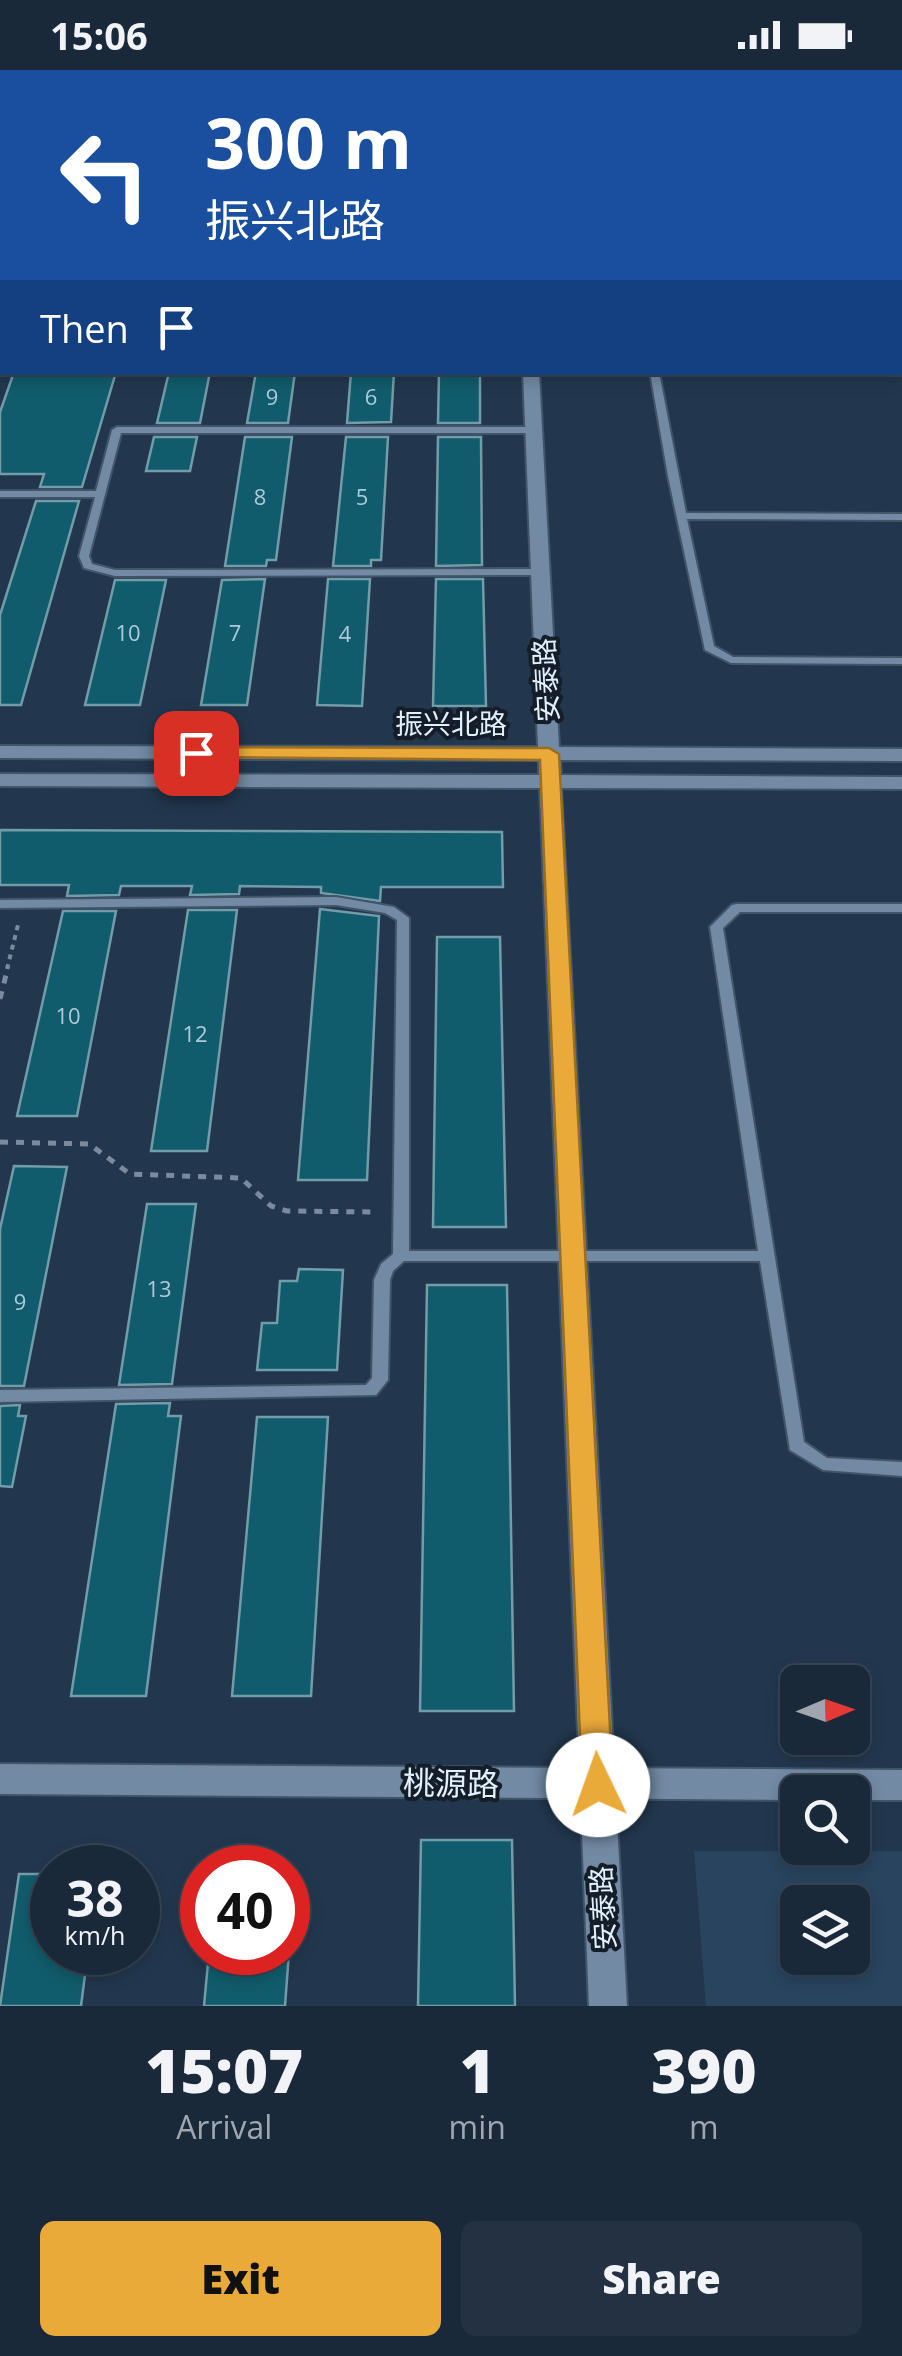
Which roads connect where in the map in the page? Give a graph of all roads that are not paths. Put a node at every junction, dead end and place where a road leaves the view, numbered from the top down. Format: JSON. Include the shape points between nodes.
{"nodes":[{"id":1,"x":531,"y":375,"type":"edge"},
{"id":2,"x":654,"y":375,"type":"edge"},
{"id":3,"x":534,"y":430,"type":"junction"},
{"id":4,"x":0,"y":494,"type":"edge"},
{"id":5,"x":100,"y":494,"type":"junction"},
{"id":6,"x":682,"y":516,"type":"junction"},
{"id":7,"x":902,"y":517,"type":"edge"},
{"id":8,"x":540,"y":572,"type":"junction"},
{"id":9,"x":902,"y":661,"type":"edge"},
{"id":10,"x":0,"y":752,"type":"edge"},
{"id":11,"x":902,"y":755,"type":"edge"},
{"id":12,"x":549,"y":768,"type":"junction"},
{"id":13,"x":0,"y":780,"type":"edge"},
{"id":14,"x":902,"y":783,"type":"edge"},
{"id":15,"x":0,"y":904,"type":"edge"},
{"id":16,"x":902,"y":908,"type":"edge"},
{"id":17,"x":401,"y":1256,"type":"junction"},
{"id":18,"x":572,"y":1256,"type":"junction"},
{"id":19,"x":767,"y":1256,"type":"junction"},
{"id":20,"x":0,"y":1396,"type":"edge"},
{"id":21,"x":902,"y":1469,"type":"edge"},
{"id":22,"x":0,"y":1779,"type":"edge"},
{"id":23,"x":598,"y":1785,"type":"junction"},
{"id":24,"x":902,"y":1785,"type":"edge"},
{"id":25,"x":608,"y":2006,"type":"edge"}],
"edges":[{"from":1,"to":3,"type":"street","name":"安泰路"},
{"from":2,"to":6,"type":"lane"},
{"from":3,"to":5,"type":"lane","via":[[117,430]]},
{"from":3,"to":8,"type":"street","name":"安泰路"},
{"from":4,"to":5,"type":"lane"},
{"from":5,"to":8,"type":"lane","via":[[84,556],[96,570]]},
{"from":6,"to":7,"type":"lane"},
{"from":6,"to":9,"type":"lane","via":[[709,648],[732,660]]},
{"from":8,"to":12,"type":"street","name":"安泰路"},
{"from":10,"to":12,"type":"street","name":"振兴北路"},
{"from":11,"to":12,"type":"street","name":"振兴北路"},
{"from":12,"to":13,"type":"street","name":"振兴北路"},
{"from":12,"to":14,"type":"street","name":"振兴北路"},
{"from":12,"to":18,"type":"street","name":"安泰路"},
{"from":15,"to":17,"type":"lane","via":[[336,901],[404,918]]},
{"from":16,"to":19,"type":"lane","via":[[737,908],[716,927]]},
{"from":17,"to":18,"type":"lane"},
{"from":17,"to":20,"type":"lane","via":[[382,1280],[380,1380],[370,1391]]},
{"from":18,"to":19,"type":"lane"},
{"from":18,"to":23,"type":"street","name":"安泰路"},
{"from":19,"to":21,"type":"lane","via":[[796,1445],[823,1464]]},
{"from":22,"to":23,"type":"street","name":"桃源路"},
{"from":23,"to":24,"type":"street","name":"桃源路"},
{"from":23,"to":25,"type":"street","name":"安泰路"}]}
